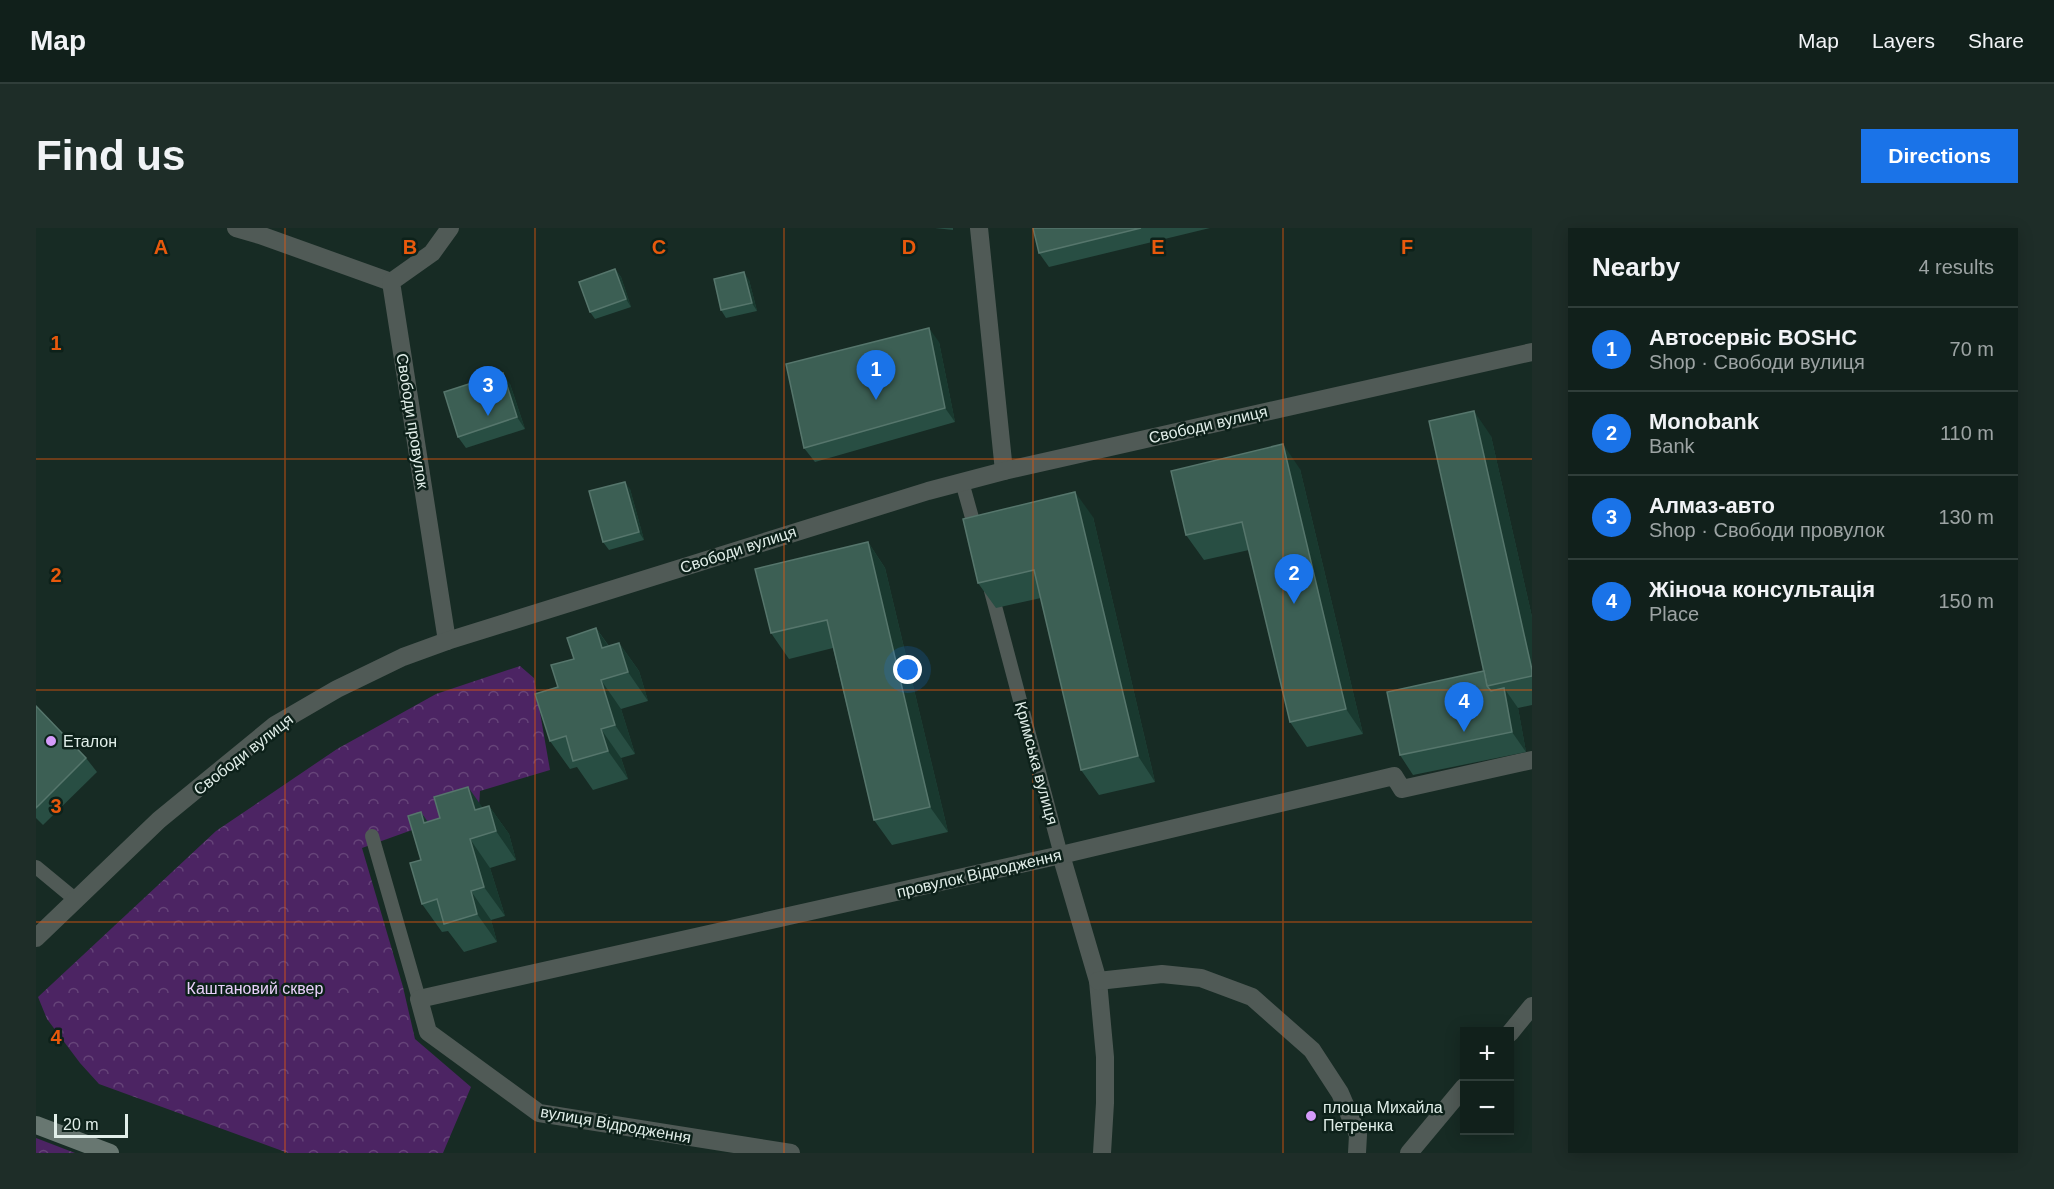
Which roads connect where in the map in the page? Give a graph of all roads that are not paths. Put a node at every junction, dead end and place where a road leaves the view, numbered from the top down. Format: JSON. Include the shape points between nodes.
{"nodes":[{"id":1,"x":236,"y":228,"type":"edge"},
{"id":2,"x":450,"y":228,"type":"edge"},
{"id":3,"x":979,"y":228,"type":"edge"},
{"id":4,"x":261,"y":231,"type":"edge"},
{"id":5,"x":391,"y":282,"type":"junction"},
{"id":6,"x":1532,"y":352,"type":"edge"},
{"id":7,"x":1004,"y":471,"type":"junction"},
{"id":8,"x":962,"y":482,"type":"junction"},
{"id":9,"x":980,"y":550,"type":"edge"},
{"id":10,"x":986,"y":572,"type":"edge"},
{"id":11,"x":447,"y":641,"type":"junction"},
{"id":12,"x":1532,"y":760,"type":"edge"},
{"id":13,"x":372,"y":836,"type":"dead end"},
{"id":14,"x":1061,"y":855,"type":"junction"},
{"id":15,"x":36,"y":867,"type":"edge"},
{"id":16,"x":76,"y":900,"type":"junction"},
{"id":17,"x":36,"y":939,"type":"edge"},
{"id":18,"x":1098,"y":981,"type":"junction"},
{"id":19,"x":418,"y":999,"type":"junction"},
{"id":20,"x":1532,"y":1006,"type":"edge"},
{"id":21,"x":1514,"y":1027,"type":"edge"},
{"id":22,"x":1460,"y":1092,"type":"edge"},
{"id":23,"x":36,"y":1125,"type":"edge"},
{"id":24,"x":110,"y":1153,"type":"edge"},
{"id":25,"x":791,"y":1153,"type":"edge"},
{"id":26,"x":1101,"y":1153,"type":"edge"},
{"id":27,"x":1357,"y":1153,"type":"edge"},
{"id":28,"x":1409,"y":1153,"type":"edge"}],
"edges":[{"from":1,"to":4,"type":"street"},
{"from":2,"to":5,"type":"street","via":[[432,253]]},
{"from":3,"to":7,"type":"street"},
{"from":4,"to":5,"type":"street"},
{"from":5,"to":11,"type":"street","name":"Свободи провулок"},
{"from":6,"to":7,"type":"street","name":"Свободи вулиця"},
{"from":7,"to":8,"type":"street","name":"Свободи вулиця"},
{"from":8,"to":9,"type":"lane"},
{"from":8,"to":11,"type":"street","name":"Свободи вулиця"},
{"from":10,"to":14,"type":"lane","name":"Кримська вулиця"},
{"from":11,"to":16,"type":"street","name":"Свободи вулиця","via":[[337,689],[275,725],[159,820]]},
{"from":12,"to":14,"type":"street","name":"провулок Відродження","via":[[1402,789],[1394,776]]},
{"from":13,"to":19,"type":"lane"},
{"from":14,"to":18,"type":"street","name":"Кримська вулиця"},
{"from":14,"to":19,"type":"street","name":"провулок Відродження"},
{"from":15,"to":16,"type":"lane"},
{"from":16,"to":17,"type":"street","name":"Свободи вулиця"},
{"from":18,"to":26,"type":"street","name":"Кримська вулиця","via":[[1105,1057]]},
{"from":18,"to":27,"type":"street","via":[[1162,974],[1201,978],[1252,997],[1312,1050],[1340,1093],[1358,1135]]},
{"from":19,"to":25,"type":"street","name":"вулиця Відродження","via":[[428,1032],[539,1113]]},
{"from":20,"to":21,"type":"street"},
{"from":22,"to":28,"type":"street"},
{"from":23,"to":24,"type":"main road"}]}
